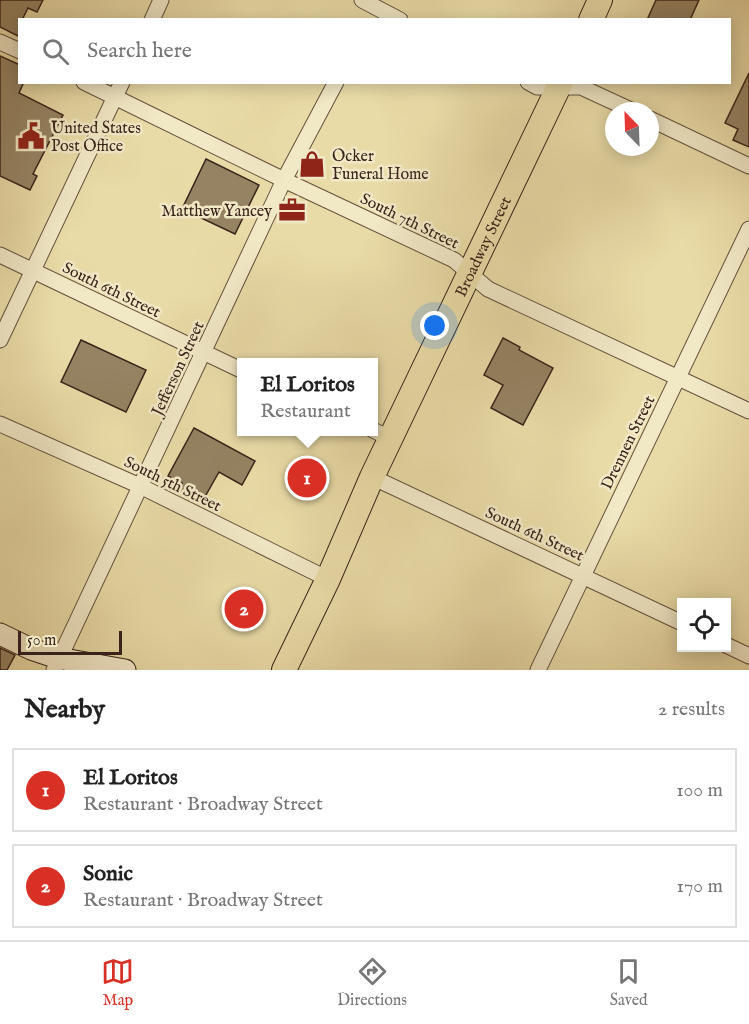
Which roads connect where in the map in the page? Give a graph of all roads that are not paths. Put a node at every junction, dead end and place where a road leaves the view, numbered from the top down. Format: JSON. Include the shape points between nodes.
{"nodes":[{"id":1,"x":161,"y":0,"type":"edge"},
{"id":2,"x":600,"y":0,"type":"edge"},
{"id":3,"x":372,"y":6,"type":"edge"},
{"id":4,"x":153,"y":18,"type":"edge"},
{"id":5,"x":396,"y":18,"type":"edge"},
{"id":6,"x":592,"y":18,"type":"edge"},
{"id":7,"x":0,"y":42,"type":"edge"},
{"id":8,"x":18,"y":50,"type":"edge"},
{"id":9,"x":88,"y":84,"type":"edge"},
{"id":10,"x":121,"y":84,"type":"edge"},
{"id":11,"x":335,"y":84,"type":"edge"},
{"id":12,"x":532,"y":84,"type":"edge"},
{"id":13,"x":560,"y":85,"type":"edge"},
{"id":14,"x":115,"y":98,"type":"junction"},
{"id":15,"x":614,"y":102,"type":"edge"},
{"id":16,"x":659,"y":123,"type":"edge"},
{"id":17,"x":749,"y":166,"type":"edge"},
{"id":18,"x":284,"y":180,"type":"junction"},
{"id":19,"x":749,"y":230,"type":"edge"},
{"id":20,"x":0,"y":255,"type":"edge"},
{"id":21,"x":33,"y":271,"type":"junction"},
{"id":22,"x":470,"y":274,"type":"junction"},
{"id":23,"x":0,"y":340,"type":"edge"},
{"id":24,"x":204,"y":353,"type":"junction"},
{"id":25,"x":237,"y":368,"type":"edge"},
{"id":26,"x":678,"y":377,"type":"junction"},
{"id":27,"x":749,"y":411,"type":"edge"},
{"id":28,"x":0,"y":424,"type":"edge"},
{"id":29,"x":382,"y":435,"type":"edge"},
{"id":30,"x":372,"y":477,"type":"junction"},
{"id":31,"x":140,"y":486,"type":"junction"},
{"id":32,"x":583,"y":575,"type":"junction"},
{"id":33,"x":328,"y":579,"type":"junction"},
{"id":34,"x":677,"y":621,"type":"edge"},
{"id":35,"x":0,"y":634,"type":"edge"},
{"id":36,"x":731,"y":647,"type":"edge"},
{"id":37,"x":749,"y":656,"type":"edge"},
{"id":38,"x":56,"y":664,"type":"edge"},
{"id":39,"x":125,"y":670,"type":"edge"},
{"id":40,"x":284,"y":670,"type":"edge"},
{"id":41,"x":538,"y":670,"type":"edge"}],
"edges":[{"from":1,"to":4,"type":"street"},
{"from":2,"to":6,"type":"main road"},
{"from":3,"to":5,"type":"street"},
{"from":7,"to":8,"type":"street"},
{"from":9,"to":14,"type":"street","name":"South 7th Street"},
{"from":10,"to":14,"type":"street"},
{"from":11,"to":18,"type":"street","name":"Jefferson Street"},
{"from":12,"to":13,"type":"street"},
{"from":13,"to":15,"type":"street","via":[[581,87]]},
{"from":13,"to":22,"type":"main road","name":"Broadway Street"},
{"from":14,"to":18,"type":"street","name":"South 7th Street"},
{"from":14,"to":21,"type":"street"},
{"from":16,"to":17,"type":"street"},
{"from":18,"to":22,"type":"street","name":"South 7th Street","via":[[454,260]]},
{"from":18,"to":24,"type":"street","name":"Jefferson Street"},
{"from":19,"to":26,"type":"street","name":"Drennen Street"},
{"from":20,"to":21,"type":"street","name":"South 6th Street"},
{"from":21,"to":23,"type":"street"},
{"from":21,"to":24,"type":"street","name":"South 6th Street"},
{"from":22,"to":26,"type":"street","name":"South 7th Street","via":[[488,289]]},
{"from":22,"to":29,"type":"main road","name":"Broadway Street"},
{"from":24,"to":25,"type":"street","name":"South 6th Street"},
{"from":24,"to":31,"type":"street","name":"Jefferson Street"},
{"from":26,"to":27,"type":"street","name":"South 7th Street"},
{"from":26,"to":32,"type":"street","name":"Drennen Street"},
{"from":28,"to":31,"type":"street","name":"South 5th Street"},
{"from":29,"to":30,"type":"main road","name":"Broadway Street"},
{"from":30,"to":32,"type":"street","name":"South 6th Street"},
{"from":30,"to":33,"type":"main road","name":"Broadway Street"},
{"from":31,"to":33,"type":"street","name":"South 5th Street"},
{"from":31,"to":38,"type":"street","name":"Jefferson Street"},
{"from":32,"to":34,"type":"street","name":"South 6th Street"},
{"from":32,"to":41,"type":"street","name":"Drennen Street"},
{"from":33,"to":40,"type":"main road","name":"Broadway Street"},
{"from":35,"to":38,"type":"street"},
{"from":36,"to":37,"type":"street"},
{"from":38,"to":39,"type":"street"}]}
